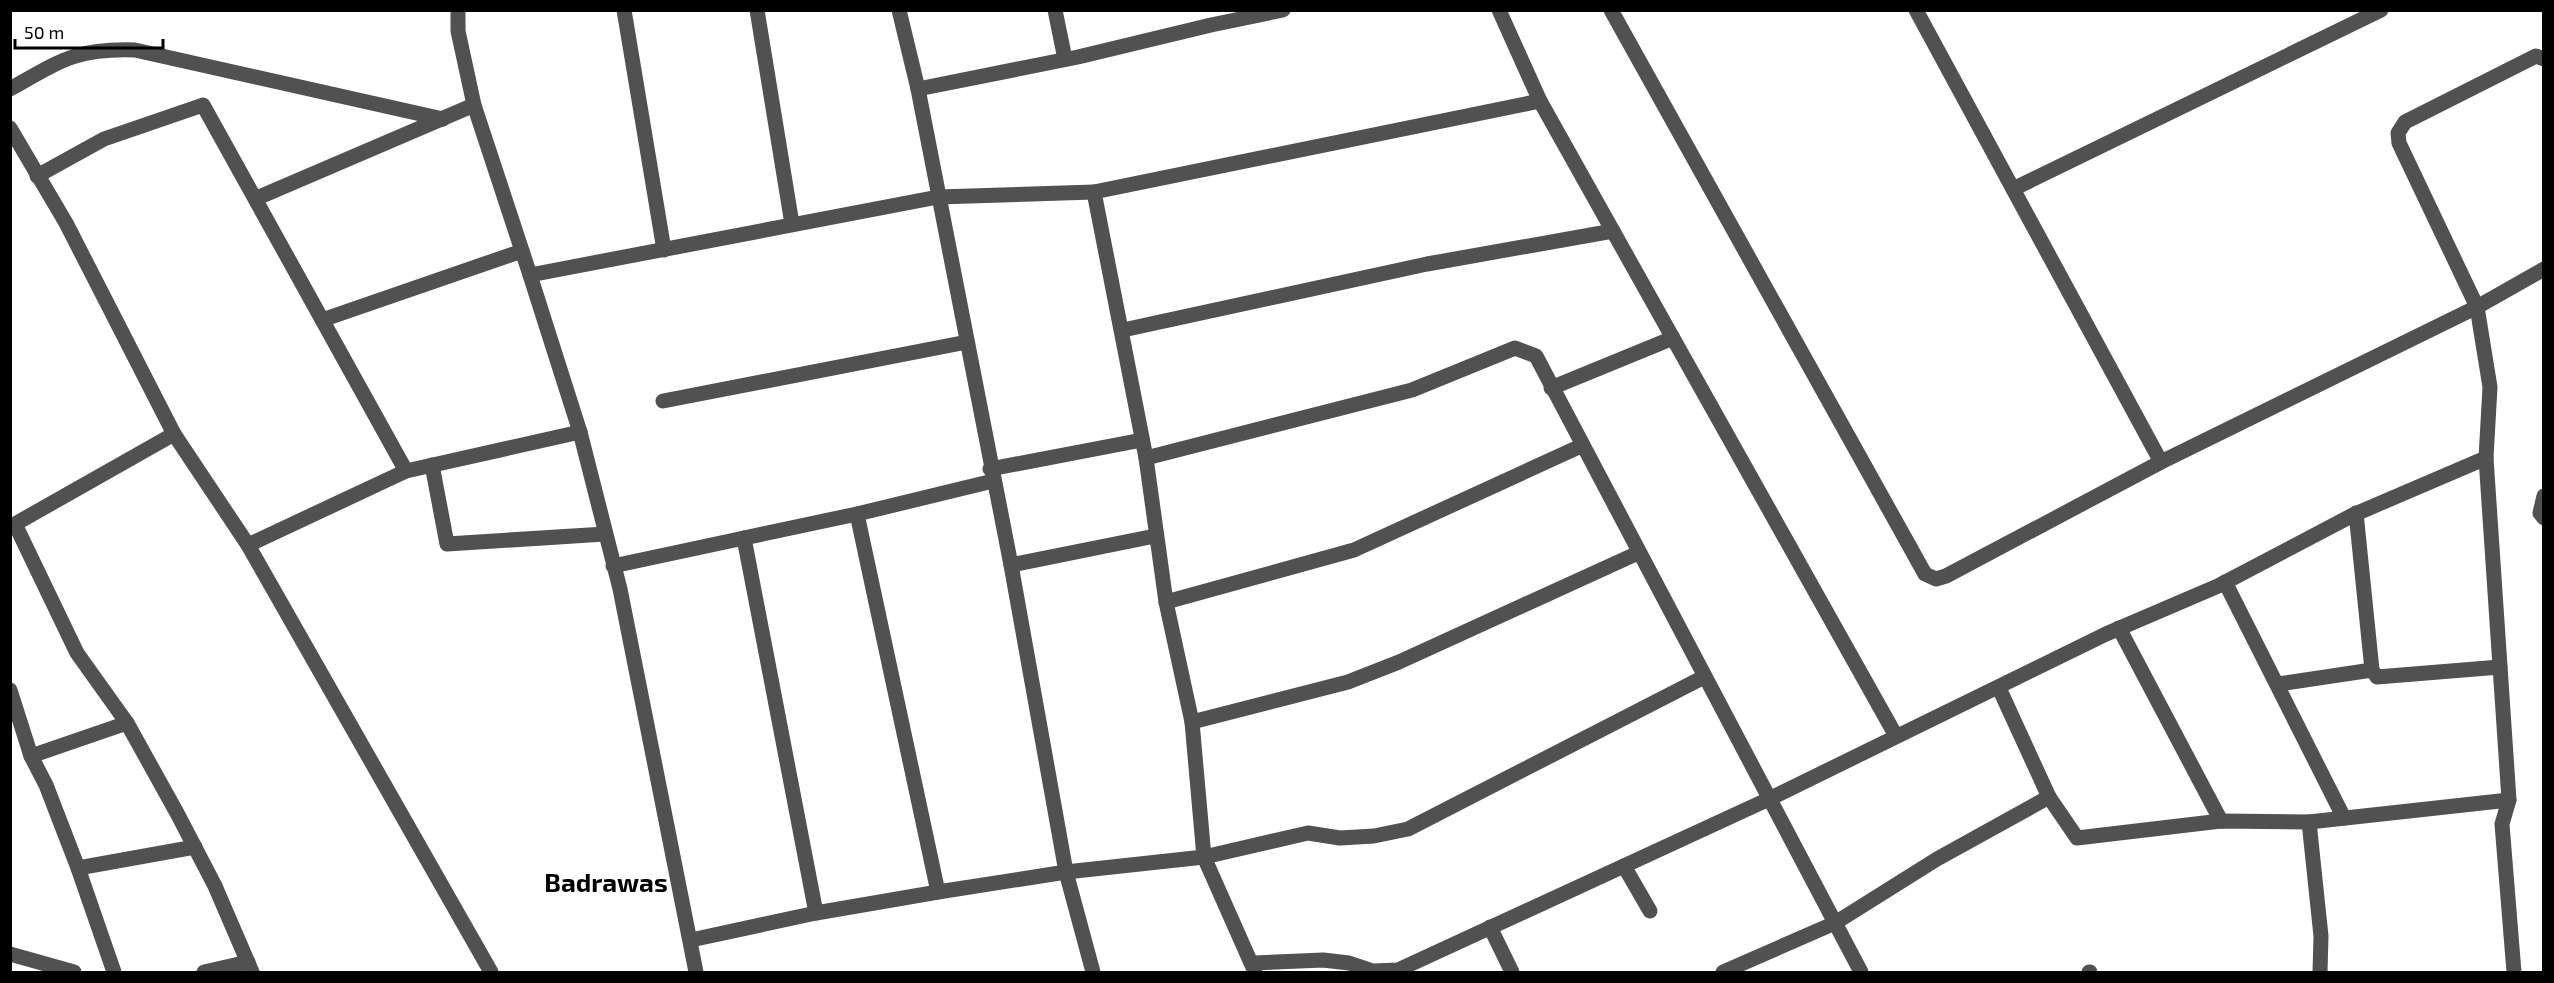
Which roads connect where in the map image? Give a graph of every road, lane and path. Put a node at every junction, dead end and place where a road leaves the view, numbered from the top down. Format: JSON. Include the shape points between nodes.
{"nodes":[{"id":1,"x":458,"y":10,"type":"edge"},
{"id":2,"x":624,"y":10,"type":"edge"},
{"id":3,"x":757,"y":10,"type":"edge"},
{"id":4,"x":899,"y":10,"type":"edge"},
{"id":5,"x":1054,"y":10,"type":"edge"},
{"id":6,"x":1283,"y":10,"type":"edge"},
{"id":7,"x":1499,"y":10,"type":"edge"},
{"id":8,"x":1611,"y":10,"type":"edge"},
{"id":9,"x":1916,"y":10,"type":"edge"},
{"id":10,"x":2381,"y":10,"type":"edge"},
{"id":11,"x":1065,"y":59,"type":"junction"},
{"id":12,"x":2544,"y":59,"type":"edge"},
{"id":13,"x":10,"y":89,"type":"edge"},
{"id":14,"x":918,"y":89,"type":"junction"},
{"id":15,"x":1540,"y":102,"type":"junction"},
{"id":16,"x":474,"y":105,"type":"junction"},
{"id":17,"x":443,"y":119,"type":"junction"},
{"id":18,"x":10,"y":128,"type":"edge"},
{"id":19,"x":37,"y":176,"type":"junction"},
{"id":20,"x":2013,"y":189,"type":"junction"},
{"id":21,"x":1094,"y":192,"type":"junction"},
{"id":22,"x":938,"y":197,"type":"junction"},
{"id":23,"x":257,"y":198,"type":"junction"},
{"id":24,"x":792,"y":224,"type":"junction"},
{"id":25,"x":1613,"y":231,"type":"junction"},
{"id":26,"x":664,"y":250,"type":"junction"},
{"id":27,"x":522,"y":251,"type":"junction"},
{"id":28,"x":2544,"y":269,"type":"edge"},
{"id":29,"x":530,"y":275,"type":"junction"},
{"id":30,"x":2477,"y":307,"type":"junction"},
{"id":31,"x":322,"y":320,"type":"junction"},
{"id":32,"x":1123,"y":330,"type":"junction"},
{"id":33,"x":1673,"y":338,"type":"junction"},
{"id":34,"x":967,"y":342,"type":"junction"},
{"id":35,"x":1551,"y":388,"type":"junction"},
{"id":36,"x":663,"y":401,"type":"dead end"},
{"id":37,"x":580,"y":432,"type":"junction"},
{"id":38,"x":174,"y":434,"type":"junction"},
{"id":39,"x":1142,"y":440,"type":"junction"},
{"id":40,"x":1581,"y":446,"type":"junction"},
{"id":41,"x":1146,"y":458,"type":"junction"},
{"id":42,"x":2486,"y":458,"type":"junction"},
{"id":43,"x":2161,"y":462,"type":"junction"},
{"id":44,"x":432,"y":465,"type":"junction"},
{"id":45,"x":406,"y":471,"type":"junction"},
{"id":46,"x":991,"y":475,"type":"junction"},
{"id":47,"x":2544,"y":496,"type":"edge"},
{"id":48,"x":2356,"y":513,"type":"junction"},
{"id":49,"x":857,"y":514,"type":"junction"},
{"id":50,"x":2544,"y":518,"type":"edge"},
{"id":51,"x":13,"y":521,"type":"edge"},
{"id":52,"x":605,"y":534,"type":"junction"},
{"id":53,"x":1155,"y":536,"type":"junction"},
{"id":54,"x":744,"y":538,"type":"junction"},
{"id":55,"x":248,"y":545,"type":"junction"},
{"id":56,"x":1638,"y":553,"type":"junction"},
{"id":57,"x":1011,"y":565,"type":"junction"},
{"id":58,"x":613,"y":566,"type":"junction"},
{"id":59,"x":2226,"y":582,"type":"junction"},
{"id":60,"x":1166,"y":602,"type":"junction"},
{"id":61,"x":2119,"y":628,"type":"junction"},
{"id":62,"x":2500,"y":667,"type":"junction"},
{"id":63,"x":2372,"y":670,"type":"junction"},
{"id":64,"x":1704,"y":677,"type":"junction"},
{"id":65,"x":2278,"y":684,"type":"junction"},
{"id":66,"x":1999,"y":688,"type":"junction"},
{"id":67,"x":10,"y":690,"type":"edge"},
{"id":68,"x":1192,"y":722,"type":"junction"},
{"id":69,"x":127,"y":723,"type":"junction"},
{"id":70,"x":1896,"y":736,"type":"junction"},
{"id":71,"x":31,"y":756,"type":"junction"},
{"id":72,"x":2049,"y":797,"type":"junction"},
{"id":73,"x":1769,"y":799,"type":"junction"},
{"id":74,"x":2509,"y":800,"type":"junction"},
{"id":75,"x":2344,"y":818,"type":"junction"},
{"id":76,"x":2221,"y":821,"type":"junction"},
{"id":77,"x":2309,"y":822,"type":"junction"},
{"id":78,"x":195,"y":847,"type":"junction"},
{"id":79,"x":1204,"y":857,"type":"junction"},
{"id":80,"x":1624,"y":866,"type":"junction"},
{"id":81,"x":78,"y":867,"type":"junction"},
{"id":82,"x":1066,"y":872,"type":"junction"},
{"id":83,"x":938,"y":892,"type":"junction"},
{"id":84,"x":1650,"y":910,"type":"dead end"},
{"id":85,"x":816,"y":913,"type":"junction"},
{"id":86,"x":1835,"y":923,"type":"junction"},
{"id":87,"x":1490,"y":927,"type":"junction"},
{"id":88,"x":691,"y":940,"type":"junction"},
{"id":89,"x":10,"y":954,"type":"edge"},
{"id":90,"x":250,"y":967,"type":"edge"},
{"id":91,"x":1254,"y":968,"type":"edge"},
{"id":92,"x":74,"y":972,"type":"edge"},
{"id":93,"x":114,"y":972,"type":"edge"},
{"id":94,"x":204,"y":972,"type":"edge"},
{"id":95,"x":491,"y":972,"type":"edge"},
{"id":96,"x":696,"y":972,"type":"edge"},
{"id":97,"x":1093,"y":972,"type":"edge"},
{"id":98,"x":1512,"y":972,"type":"edge"},
{"id":99,"x":1723,"y":972,"type":"edge"},
{"id":100,"x":1861,"y":972,"type":"edge"},
{"id":101,"x":2320,"y":972,"type":"edge"},
{"id":102,"x":2514,"y":972,"type":"edge"}],
"edges":[{"from":1,"to":16,"type":"street","via":[[458,31]]},
{"from":2,"to":26,"type":"street"},
{"from":3,"to":24,"type":"street"},
{"from":4,"to":14,"type":"street"},
{"from":5,"to":11,"type":"street"},
{"from":6,"to":11,"type":"street"},
{"from":7,"to":15,"type":"street"},
{"from":8,"to":43,"type":"street","via":[[1925,574],[1936,579],[1946,576]]},
{"from":9,"to":20,"type":"street"},
{"from":10,"to":20,"type":"street"},
{"from":11,"to":14,"type":"street"},
{"from":12,"to":30,"type":"street","via":[[2536,56],[2405,122],[2398,133],[2399,143]]},
{"from":13,"to":17,"type":"street","via":[[71,55],[104,49],[135,50]]},
{"from":14,"to":22,"type":"street"},
{"from":15,"to":21,"type":"street"},
{"from":15,"to":25,"type":"street"},
{"from":16,"to":17,"type":"street"},
{"from":16,"to":27,"type":"street"},
{"from":17,"to":23,"type":"street"},
{"from":18,"to":19,"type":"street"},
{"from":19,"to":23,"type":"street","via":[[104,139],[202,105]]},
{"from":19,"to":38,"type":"street","via":[[66,223]]},
{"from":20,"to":43,"type":"street"},
{"from":21,"to":22,"type":"street"},
{"from":21,"to":32,"type":"street"},
{"from":22,"to":24,"type":"street"},
{"from":22,"to":34,"type":"street"},
{"from":23,"to":31,"type":"street"},
{"from":24,"to":26,"type":"street"},
{"from":25,"to":32,"type":"street","via":[[1427,264]]},
{"from":25,"to":33,"type":"street"},
{"from":26,"to":29,"type":"street"},
{"from":27,"to":29,"type":"street"},
{"from":27,"to":31,"type":"street"},
{"from":28,"to":30,"type":"street"},
{"from":29,"to":37,"type":"street"},
{"from":30,"to":42,"type":"street","via":[[2490,387]]},
{"from":30,"to":43,"type":"street"},
{"from":31,"to":45,"type":"street"},
{"from":32,"to":39,"type":"street"},
{"from":33,"to":35,"type":"street"},
{"from":33,"to":70,"type":"street"},
{"from":34,"to":36,"type":"street"},
{"from":34,"to":46,"type":"street"},
{"from":35,"to":40,"type":"street"},
{"from":35,"to":41,"type":"street","via":[[1536,356],[1515,348],[1412,390]]},
{"from":37,"to":44,"type":"street"},
{"from":37,"to":52,"type":"street"},
{"from":38,"to":51,"type":"street"},
{"from":38,"to":55,"type":"street"},
{"from":39,"to":41,"type":"street"},
{"from":39,"to":46,"type":"street"},
{"from":40,"to":56,"type":"street"},
{"from":40,"to":60,"type":"street","via":[[1354,550]]},
{"from":41,"to":53,"type":"street"},
{"from":42,"to":48,"type":"street"},
{"from":42,"to":62,"type":"street"},
{"from":44,"to":45,"type":"street"},
{"from":44,"to":52,"type":"street","via":[[447,544]]},
{"from":45,"to":55,"type":"street"},
{"from":46,"to":49,"type":"street"},
{"from":46,"to":57,"type":"street"},
{"from":47,"to":50,"type":"street"},
{"from":48,"to":59,"type":"street"},
{"from":48,"to":63,"type":"street"},
{"from":49,"to":54,"type":"street"},
{"from":49,"to":83,"type":"street"},
{"from":51,"to":69,"type":"street","via":[[77,653]]},
{"from":52,"to":58,"type":"street"},
{"from":53,"to":57,"type":"street"},
{"from":53,"to":60,"type":"street"},
{"from":54,"to":58,"type":"street"},
{"from":54,"to":85,"type":"street"},
{"from":55,"to":95,"type":"street"},
{"from":56,"to":64,"type":"street"},
{"from":56,"to":68,"type":"street","via":[[1348,682]]},
{"from":57,"to":82,"type":"street"},
{"from":58,"to":88,"type":"street"},
{"from":59,"to":61,"type":"street"},
{"from":59,"to":65,"type":"street"},
{"from":60,"to":68,"type":"street"},
{"from":61,"to":66,"type":"street"},
{"from":61,"to":76,"type":"street"},
{"from":62,"to":63,"type":"street","via":[[2377,676]]},
{"from":62,"to":74,"type":"street"},
{"from":63,"to":65,"type":"street"},
{"from":64,"to":73,"type":"street"},
{"from":64,"to":79,"type":"street","via":[[1408,829],[1362,837],[1308,834]]},
{"from":65,"to":75,"type":"street"},
{"from":66,"to":70,"type":"street"},
{"from":66,"to":72,"type":"street"},
{"from":67,"to":71,"type":"street"},
{"from":68,"to":79,"type":"street"},
{"from":69,"to":71,"type":"street"},
{"from":69,"to":78,"type":"street"},
{"from":70,"to":73,"type":"street"},
{"from":71,"to":81,"type":"street"},
{"from":72,"to":76,"type":"street","via":[[2077,838]]},
{"from":72,"to":86,"type":"street"},
{"from":73,"to":80,"type":"street"},
{"from":73,"to":86,"type":"street"},
{"from":74,"to":75,"type":"street"},
{"from":74,"to":102,"type":"street","via":[[2502,824]]},
{"from":75,"to":77,"type":"street"},
{"from":76,"to":77,"type":"street"},
{"from":77,"to":101,"type":"street","via":[[2321,936]]},
{"from":78,"to":81,"type":"street"},
{"from":78,"to":90,"type":"street"},
{"from":79,"to":82,"type":"street"},
{"from":79,"to":91,"type":"street"},
{"from":80,"to":84,"type":"street"},
{"from":80,"to":87,"type":"street"},
{"from":81,"to":93,"type":"street"},
{"from":82,"to":83,"type":"street"},
{"from":82,"to":97,"type":"street"},
{"from":83,"to":85,"type":"street"},
{"from":85,"to":88,"type":"street"},
{"from":86,"to":99,"type":"street"},
{"from":86,"to":100,"type":"street"},
{"from":87,"to":91,"type":"street","via":[[1398,970],[1373,971],[1323,960]]},
{"from":87,"to":98,"type":"street"},
{"from":88,"to":96,"type":"street"},
{"from":89,"to":92,"type":"street"},
{"from":90,"to":94,"type":"street"}]}
